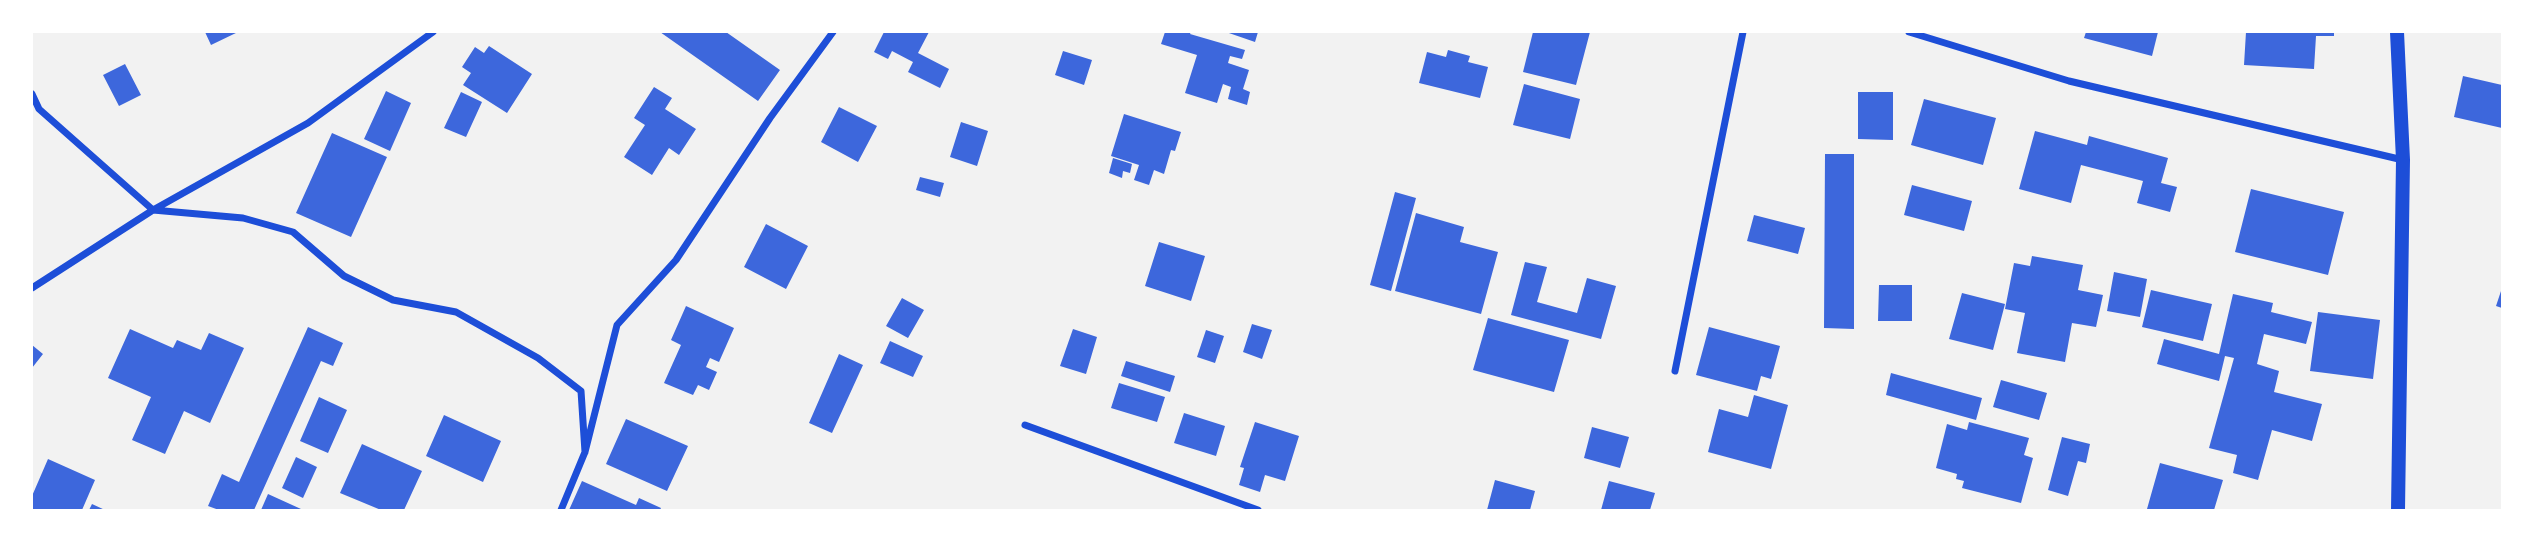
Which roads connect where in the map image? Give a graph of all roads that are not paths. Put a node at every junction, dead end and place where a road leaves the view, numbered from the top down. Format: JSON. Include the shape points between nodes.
{"nodes":[{"id":1,"x":433,"y":32,"type":"edge"},
{"id":2,"x":833,"y":32,"type":"edge"},
{"id":3,"x":1743,"y":32,"type":"edge"},
{"id":4,"x":1909,"y":32,"type":"edge"},
{"id":5,"x":2397,"y":32,"type":"edge"},
{"id":6,"x":32,"y":94,"type":"edge"},
{"id":7,"x":2403,"y":160,"type":"junction"},
{"id":8,"x":153,"y":210,"type":"junction"},
{"id":9,"x":32,"y":288,"type":"edge"},
{"id":10,"x":1675,"y":371,"type":"dead end"},
{"id":11,"x":1025,"y":425,"type":"dead end"},
{"id":12,"x":585,"y":452,"type":"junction"},
{"id":13,"x":561,"y":510,"type":"edge"},
{"id":14,"x":1258,"y":510,"type":"edge"},
{"id":15,"x":2398,"y":510,"type":"edge"}],
"edges":[{"from":1,"to":8,"type":"street","via":[[307,123]]},
{"from":2,"to":12,"type":"street","via":[[676,260],[617,324]]},
{"from":3,"to":10,"type":"street"},
{"from":4,"to":7,"type":"street","via":[[2069,81]]},
{"from":5,"to":7,"type":"main road"},
{"from":6,"to":8,"type":"street","via":[[39,109]]},
{"from":7,"to":15,"type":"main road"},
{"from":8,"to":9,"type":"street"},
{"from":8,"to":12,"type":"street","via":[[243,218],[293,232],[344,276],[393,300],[456,312],[538,358],[582,391]]},
{"from":11,"to":14,"type":"street"},
{"from":12,"to":13,"type":"street"}]}
